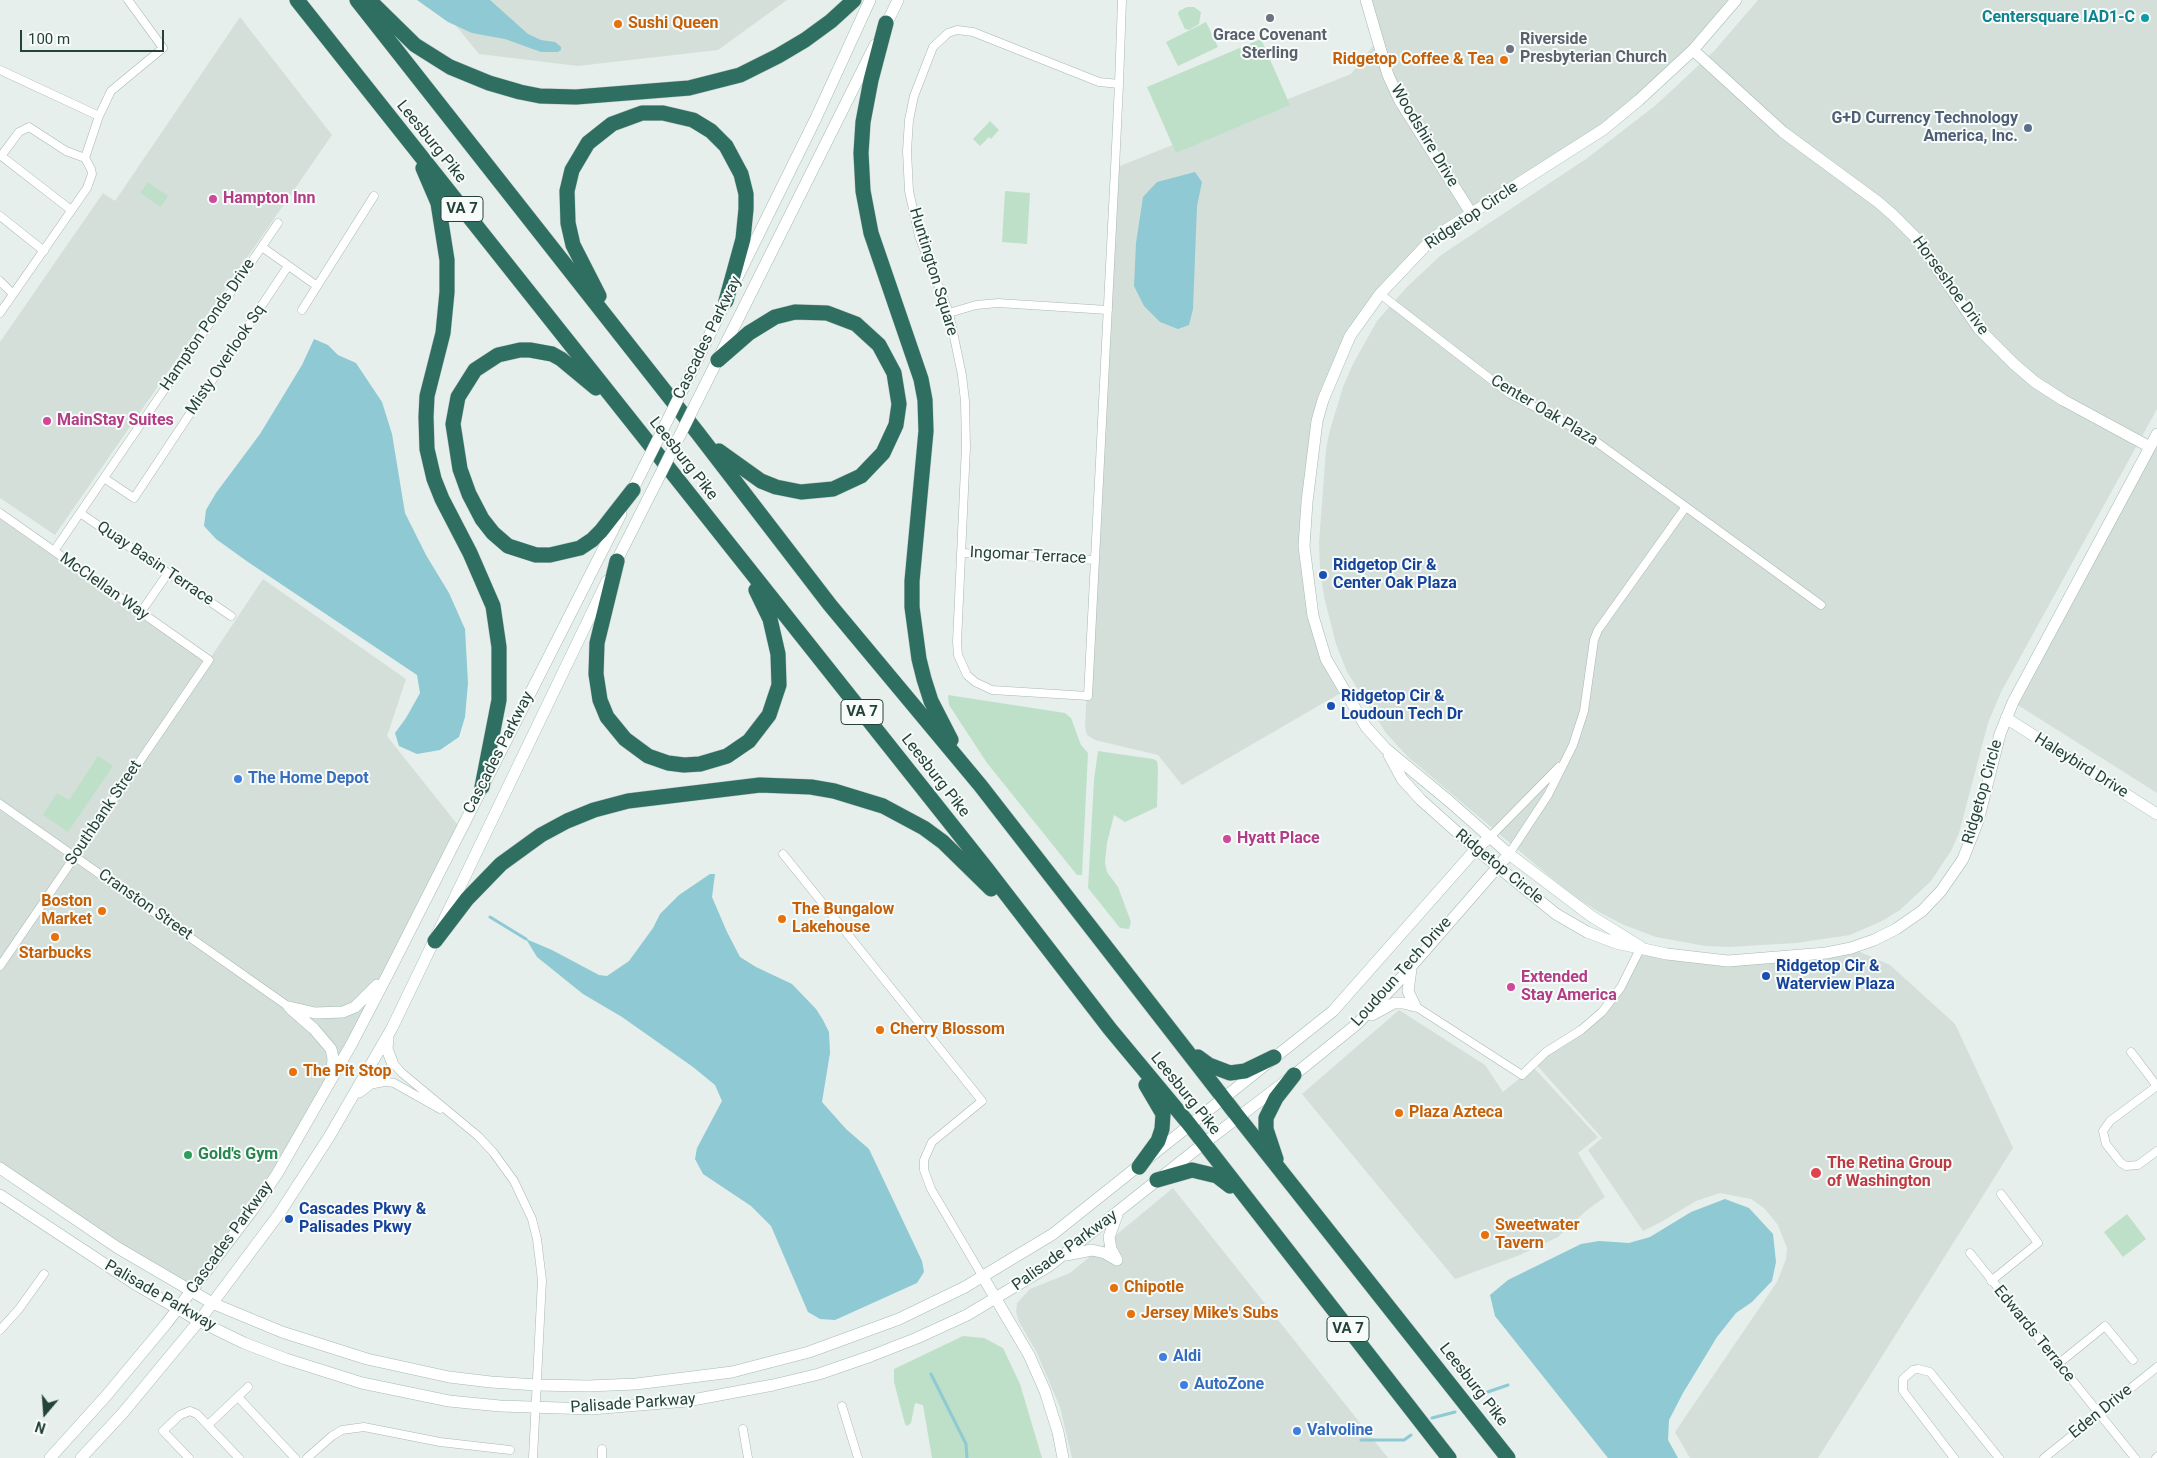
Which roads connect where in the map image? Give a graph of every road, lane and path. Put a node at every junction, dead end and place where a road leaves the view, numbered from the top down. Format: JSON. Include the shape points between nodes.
{"nodes":[{"id":1,"x":128,"y":0,"type":"edge"},
{"id":2,"x":297,"y":0,"type":"edge"},
{"id":3,"x":357,"y":0,"type":"edge"},
{"id":4,"x":370,"y":0,"type":"edge"},
{"id":5,"x":854,"y":0,"type":"edge"},
{"id":6,"x":870,"y":0,"type":"edge"},
{"id":7,"x":898,"y":0,"type":"edge"},
{"id":8,"x":1122,"y":0,"type":"edge"},
{"id":9,"x":1366,"y":0,"type":"edge"},
{"id":10,"x":1736,"y":0,"type":"edge"},
{"id":11,"x":886,"y":23,"type":"junction"},
{"id":12,"x":1693,"y":50,"type":"junction"},
{"id":13,"x":0,"y":70,"type":"edge"},
{"id":14,"x":1119,"y":84,"type":"junction"},
{"id":15,"x":385,"y":113,"type":"junction"},
{"id":16,"x":99,"y":116,"type":"junction"},
{"id":17,"x":1,"y":156,"type":"edge"},
{"id":18,"x":85,"y":158,"type":"junction"},
{"id":19,"x":374,"y":196,"type":"dead end"},
{"id":20,"x":71,"y":210,"type":"junction"},
{"id":21,"x":1471,"y":213,"type":"junction"},
{"id":22,"x":0,"y":216,"type":"edge"},
{"id":23,"x":278,"y":223,"type":"dead end"},
{"id":24,"x":262,"y":246,"type":"junction"},
{"id":25,"x":44,"y":251,"type":"junction"},
{"id":26,"x":288,"y":266,"type":"junction"},
{"id":27,"x":0,"y":281,"type":"edge"},
{"id":28,"x":317,"y":286,"type":"junction"},
{"id":29,"x":12,"y":294,"type":"junction"},
{"id":30,"x":1380,"y":294,"type":"junction"},
{"id":31,"x":726,"y":301,"type":"junction"},
{"id":32,"x":302,"y":310,"type":"dead end"},
{"id":33,"x":1108,"y":310,"type":"junction"},
{"id":34,"x":0,"y":313,"type":"edge"},
{"id":35,"x":949,"y":313,"type":"junction"},
{"id":36,"x":613,"y":324,"type":"junction"},
{"id":37,"x":718,"y":360,"type":"junction"},
{"id":38,"x":628,"y":417,"type":"junction"},
{"id":39,"x":697,"y":432,"type":"junction"},
{"id":40,"x":2157,"y":434,"type":"edge"},
{"id":41,"x":2150,"y":447,"type":"junction"},
{"id":42,"x":104,"y":478,"type":"junction"},
{"id":43,"x":633,"y":490,"type":"junction"},
{"id":44,"x":1685,"y":508,"type":"junction"},
{"id":45,"x":0,"y":513,"type":"edge"},
{"id":46,"x":80,"y":513,"type":"junction"},
{"id":47,"x":726,"y":542,"type":"junction"},
{"id":48,"x":54,"y":551,"type":"junction"},
{"id":49,"x":961,"y":553,"type":"junction"},
{"id":50,"x":1095,"y":560,"type":"junction"},
{"id":51,"x":617,"y":561,"type":"junction"},
{"id":52,"x":168,"y":573,"type":"junction"},
{"id":53,"x":1821,"y":605,"type":"dead end"},
{"id":54,"x":140,"y":612,"type":"junction"},
{"id":55,"x":230,"y":616,"type":"dead end"},
{"id":56,"x":209,"y":660,"type":"joint"},
{"id":57,"x":2006,"y":718,"type":"junction"},
{"id":58,"x":1386,"y":749,"type":"junction"},
{"id":59,"x":1564,"y":762,"type":"junction"},
{"id":60,"x":980,"y":785,"type":"junction"},
{"id":61,"x":482,"y":787,"type":"junction"},
{"id":62,"x":0,"y":804,"type":"edge"},
{"id":63,"x":2157,"y":814,"type":"edge"},
{"id":64,"x":1490,"y":837,"type":"junction"},
{"id":65,"x":1476,"y":849,"type":"junction"},
{"id":66,"x":783,"y":854,"type":"dead end"},
{"id":67,"x":1509,"y":854,"type":"junction"},
{"id":68,"x":75,"y":856,"type":"junction"},
{"id":69,"x":1497,"y":866,"type":"junction"},
{"id":70,"x":435,"y":941,"type":"junction"},
{"id":71,"x":1043,"y":942,"type":"junction"},
{"id":72,"x":1641,"y":947,"type":"junction"},
{"id":73,"x":1412,"y":965,"type":"junction"},
{"id":74,"x":0,"y":966,"type":"edge"},
{"id":75,"x":389,"y":972,"type":"junction"},
{"id":76,"x":1415,"y":1006,"type":"junction"},
{"id":77,"x":289,"y":1007,"type":"junction"},
{"id":78,"x":1357,"y":1024,"type":"junction"},
{"id":79,"x":1110,"y":1029,"type":"junction"},
{"id":80,"x":388,"y":1037,"type":"junction"},
{"id":81,"x":1184,"y":1047,"type":"junction"},
{"id":82,"x":2131,"y":1052,"type":"dead end"},
{"id":83,"x":1274,"y":1057,"type":"junction"},
{"id":84,"x":392,"y":1062,"type":"joint"},
{"id":85,"x":1294,"y":1075,"type":"junction"},
{"id":86,"x":332,"y":1078,"type":"junction"},
{"id":87,"x":382,"y":1081,"type":"joint"},
{"id":88,"x":2157,"y":1086,"type":"edge"},
{"id":89,"x":1224,"y":1097,"type":"junction"},
{"id":90,"x":352,"y":1099,"type":"junction"},
{"id":91,"x":453,"y":1115,"type":"junction"},
{"id":92,"x":1239,"y":1118,"type":"junction"},
{"id":93,"x":1189,"y":1124,"type":"junction"},
{"id":94,"x":1203,"y":1144,"type":"junction"},
{"id":95,"x":2157,"y":1151,"type":"edge"},
{"id":96,"x":1139,"y":1167,"type":"junction"},
{"id":97,"x":0,"y":1168,"type":"edge"},
{"id":98,"x":1280,"y":1169,"type":"junction"},
{"id":99,"x":1157,"y":1180,"type":"junction"},
{"id":100,"x":2001,"y":1194,"type":"dead end"},
{"id":101,"x":0,"y":1195,"type":"edge"},
{"id":102,"x":1246,"y":1200,"type":"junction"},
{"id":103,"x":1118,"y":1212,"type":"junction"},
{"id":104,"x":1970,"y":1253,"type":"dead end"},
{"id":105,"x":1063,"y":1256,"type":"junction"},
{"id":106,"x":44,"y":1274,"type":"dead end"},
{"id":107,"x":983,"y":1277,"type":"junction"},
{"id":108,"x":1992,"y":1280,"type":"junction"},
{"id":109,"x":192,"y":1291,"type":"junction"},
{"id":110,"x":996,"y":1298,"type":"junction"},
{"id":111,"x":212,"y":1303,"type":"junction"},
{"id":112,"x":178,"y":1309,"type":"junction"},
{"id":113,"x":198,"y":1321,"type":"junction"},
{"id":114,"x":0,"y":1330,"type":"edge"},
{"id":115,"x":2133,"y":1360,"type":"dead end"},
{"id":116,"x":2058,"y":1364,"type":"junction"},
{"id":117,"x":2157,"y":1367,"type":"edge"},
{"id":118,"x":537,"y":1386,"type":"junction"},
{"id":119,"x":248,"y":1387,"type":"dead end"},
{"id":120,"x":238,"y":1397,"type":"junction"},
{"id":121,"x":842,"y":1406,"type":"dead end"},
{"id":122,"x":535,"y":1408,"type":"junction"},
{"id":123,"x":2099,"y":1414,"type":"junction"},
{"id":124,"x":208,"y":1424,"type":"junction"},
{"id":125,"x":743,"y":1429,"type":"dead end"},
{"id":126,"x":602,"y":1449,"type":"dead end"},
{"id":127,"x":510,"y":1450,"type":"dead end"},
{"id":128,"x":50,"y":1458,"type":"edge"},
{"id":129,"x":81,"y":1458,"type":"edge"},
{"id":130,"x":189,"y":1458,"type":"edge"},
{"id":131,"x":239,"y":1458,"type":"edge"},
{"id":132,"x":295,"y":1458,"type":"edge"},
{"id":133,"x":307,"y":1458,"type":"edge"},
{"id":134,"x":533,"y":1458,"type":"edge"},
{"id":135,"x":602,"y":1458,"type":"edge"},
{"id":136,"x":748,"y":1458,"type":"edge"},
{"id":137,"x":858,"y":1458,"type":"edge"},
{"id":138,"x":1063,"y":1458,"type":"edge"},
{"id":139,"x":1449,"y":1458,"type":"edge"},
{"id":140,"x":1508,"y":1458,"type":"edge"},
{"id":141,"x":1954,"y":1458,"type":"edge"},
{"id":142,"x":1999,"y":1458,"type":"edge"},
{"id":143,"x":2044,"y":1458,"type":"edge"},
{"id":144,"x":2135,"y":1458,"type":"edge"}],
"edges":[{"from":1,"to":16,"type":"street","via":[[163,48],[111,91]]},
{"from":2,"to":15,"type":"highway","name":"Leesburg Pike","number":"VA 7"},
{"from":3,"to":36,"type":"highway","name":"Leesburg Pike","number":"VA 7"},
{"from":4,"to":5,"type":"highway","via":[[415,44],[450,67],[520,92],[576,97],[689,88],[740,75],[805,40]]},
{"from":6,"to":31,"type":"main road","name":"Cascades Parkway"},
{"from":7,"to":11,"type":"main road","name":"Cascades Parkway"},
{"from":8,"to":14,"type":"street"},
{"from":9,"to":21,"type":"main road","name":"Woodshire Drive","via":[[1388,75],[1400,101]]},
{"from":10,"to":12,"type":"main road","name":"Ridgetop Circle"},
{"from":11,"to":37,"type":"main road","name":"Cascades Parkway"},
{"from":11,"to":60,"type":"highway","via":[[867,101],[861,153],[863,191],[871,233],[918,370],[925,400],[926,431],[912,581],[914,628],[931,701],[943,728]]},
{"from":12,"to":21,"type":"main road","name":"Ridgetop Circle","via":[[1604,129]]},
{"from":12,"to":41,"type":"main road","name":"Horseshoe Drive","via":[[1783,132],[1893,215],[1917,240],[1979,329],[2034,382]]},
{"from":13,"to":16,"type":"street"},
{"from":14,"to":33,"type":"street","name":"Huntington Square"},
{"from":14,"to":35,"type":"street","name":"Huntington Square","via":[[1099,82],[965,30],[948,32],[933,46],[914,96],[909,120],[907,169],[917,229]]},
{"from":15,"to":38,"type":"highway","name":"Leesburg Pike","number":"VA 7"},
{"from":15,"to":61,"type":"highway","via":[[412,147],[426,175],[438,203],[445,239],[445,313],[428,396],[426,438],[439,493],[470,553],[496,616],[499,700]]},
{"from":16,"to":18,"type":"street"},
{"from":17,"to":18,"type":"street","via":[[19,132],[29,127],[61,148]]},
{"from":17,"to":20,"type":"street"},
{"from":18,"to":20,"type":"street","via":[[92,174]]},
{"from":19,"to":28,"type":"street"},
{"from":20,"to":25,"type":"street"},
{"from":21,"to":30,"type":"main road","name":"Ridgetop Circle","via":[[1433,238]]},
{"from":22,"to":25,"type":"street"},
{"from":23,"to":24,"type":"street","name":"Hampton Ponds Drive"},
{"from":24,"to":26,"type":"street"},
{"from":24,"to":42,"type":"street","name":"Hampton Ponds Drive"},
{"from":25,"to":29,"type":"street"},
{"from":26,"to":28,"type":"street"},
{"from":26,"to":42,"type":"street","name":"Misty Overlook Sq","via":[[134,498]]},
{"from":27,"to":29,"type":"street"},
{"from":28,"to":32,"type":"street"},
{"from":29,"to":34,"type":"street"},
{"from":30,"to":44,"type":"street","name":"Center Oak Plaza","via":[[1510,394],[1591,438]]},
{"from":30,"to":58,"type":"main road","name":"Ridgetop Circle","via":[[1350,336],[1321,407],[1312,454],[1304,546],[1313,616],[1326,659],[1363,722]]},
{"from":31,"to":36,"type":"highway","via":[[743,239],[746,209],[744,184],[737,164],[719,138],[693,120],[663,113],[642,113],[612,124],[588,144],[576,161],[566,191],[566,212],[573,245]]},
{"from":31,"to":43,"type":"main road","name":"Cascades Parkway","bridge":true},
{"from":33,"to":35,"type":"street","via":[[998,303]]},
{"from":33,"to":50,"type":"street","name":"Huntington Square"},
{"from":35,"to":49,"type":"street","name":"Huntington Square","via":[[962,375],[965,410]]},
{"from":36,"to":39,"type":"highway","name":"Leesburg Pike","number":"VA 7"},
{"from":37,"to":39,"type":"highway","via":[[749,333],[775,317],[806,311],[837,315],[865,330],[880,345],[890,363],[899,393],[896,425],[883,453],[861,476],[833,489],[812,492],[776,488],[761,481]]},
{"from":37,"to":51,"type":"main road","name":"Cascades Parkway","bridge":true},
{"from":38,"to":43,"type":"highway","via":[[561,359],[541,352],[520,350],[488,360],[468,378],[455,407],[454,439],[460,469],[482,519],[508,546],[522,552],[550,556],[580,548],[601,531]]},
{"from":38,"to":47,"type":"highway","name":"Leesburg Pike","number":"VA 7"},
{"from":39,"to":60,"type":"highway","name":"Leesburg Pike","number":"VA 7","via":[[830,605]]},
{"from":40,"to":41,"type":"main road","name":"Ridgetop Circle"},
{"from":41,"to":57,"type":"main road","name":"Ridgetop Circle"},
{"from":42,"to":46,"type":"street","name":"Hampton Ponds Drive"},
{"from":43,"to":61,"type":"main road","name":"Cascades Parkway"},
{"from":44,"to":53,"type":"street","name":"Center Oak Plaza"},
{"from":44,"to":59,"type":"street","via":[[1598,630],[1580,728]]},
{"from":45,"to":48,"type":"street","name":"McClellan Way"},
{"from":46,"to":48,"type":"street","name":"Hampton Ponds Drive"},
{"from":46,"to":52,"type":"street","name":"Quay Basin Terrace"},
{"from":47,"to":51,"type":"highway","via":[[770,619],[778,654],[779,685],[769,715],[749,741],[727,756],[700,764],[668,763],[632,746],[607,717],[600,700],[596,674],[598,643]]},
{"from":47,"to":71,"type":"highway","name":"Leesburg Pike","number":"VA 7"},
{"from":48,"to":54,"type":"street","name":"McClellan Way"},
{"from":49,"to":50,"type":"street","name":"Ingomar Terrace"},
{"from":49,"to":50,"type":"street","name":"Huntington Square","via":[[957,642],[958,655],[968,675],[992,690],[1088,696]]},
{"from":51,"to":70,"type":"main road","name":"Cascades Parkway"},
{"from":52,"to":54,"type":"street"},
{"from":52,"to":55,"type":"street","name":"Quay Basin Terrace"},
{"from":54,"to":56,"type":"street","name":"McClellan Way"},
{"from":56,"to":68,"type":"street","name":"Southbank Street"},
{"from":57,"to":63,"type":"main road","name":"Haleybird Drive"},
{"from":57,"to":72,"type":"main road","name":"Ridgetop Circle","via":[[1978,821],[1963,859],[1941,891],[1922,911],[1896,929],[1851,948],[1765,959],[1728,961],[1667,954]]},
{"from":58,"to":64,"type":"main road","name":"Ridgetop Circle"},
{"from":58,"to":65,"type":"main road","name":"Ridgetop Circle","via":[[1402,780]]},
{"from":59,"to":64,"type":"street"},
{"from":59,"to":67,"type":"street","via":[[1548,795]]},
{"from":60,"to":81,"type":"highway","name":"Leesburg Pike","number":"VA 7"},
{"from":61,"to":75,"type":"main road","name":"Cascades Parkway"},
{"from":62,"to":68,"type":"street","name":"Cranston Street"},
{"from":64,"to":65,"type":"main road","name":"Loudoun Tech Drive"},
{"from":64,"to":67,"type":"main road","name":"Ridgetop Circle"},
{"from":65,"to":69,"type":"main road","name":"Ridgetop Circle"},
{"from":65,"to":83,"type":"main road","name":"Loudoun Tech Drive","via":[[1333,1011]]},
{"from":66,"to":107,"type":"street","via":[[982,1101],[932,1142],[924,1170],[931,1189]]},
{"from":67,"to":69,"type":"main road","name":"Loudoun Tech Drive"},
{"from":67,"to":72,"type":"main road","name":"Ridgetop Circle","via":[[1591,916]]},
{"from":68,"to":74,"type":"street","name":"Southbank Street"},
{"from":68,"to":77,"type":"street","name":"Cranston Street"},
{"from":69,"to":72,"type":"main road","name":"Ridgetop Circle","via":[[1556,914],[1587,932],[1616,943]]},
{"from":69,"to":73,"type":"main road","name":"Loudoun Tech Drive"},
{"from":70,"to":71,"type":"highway","via":[[467,899],[502,864],[541,835],[567,821],[628,801],[783,785],[811,787],[861,798],[924,828],[964,860]]},
{"from":70,"to":80,"type":"main road","name":"Cascades Parkway"},
{"from":71,"to":79,"type":"highway","name":"Leesburg Pike","number":"VA 7"},
{"from":72,"to":76,"type":"street","via":[[1622,987],[1602,1012],[1546,1052],[1522,1075]]},
{"from":73,"to":76,"type":"main road","via":[[1408,986]]},
{"from":73,"to":78,"type":"main road","name":"Loudoun Tech Drive"},
{"from":75,"to":77,"type":"main road","via":[[355,1007],[343,1012],[315,1013]]},
{"from":75,"to":86,"type":"main road","name":"Cascades Parkway"},
{"from":76,"to":78,"type":"main road","via":[[1394,1003]]},
{"from":77,"to":86,"type":"main road","via":[[331,1049]]},
{"from":78,"to":85,"type":"main road","name":"Loudoun Tech Drive"},
{"from":79,"to":93,"type":"highway","name":"Leesburg Pike","number":"VA 7"},
{"from":79,"to":96,"type":"highway","via":[[1163,1114],[1158,1141]]},
{"from":80,"to":84,"type":"main road"},
{"from":80,"to":90,"type":"main road","name":"Cascades Parkway"},
{"from":81,"to":83,"type":"highway","via":[[1209,1065],[1230,1073],[1245,1071]]},
{"from":81,"to":89,"type":"highway","name":"Leesburg Pike","number":"VA 7"},
{"from":82,"to":88,"type":"street"},
{"from":83,"to":89,"type":"main road","name":"Loudoun Tech Drive"},
{"from":84,"to":91,"type":"street"},
{"from":85,"to":92,"type":"main road","name":"Loudoun Tech Drive"},
{"from":85,"to":98,"type":"highway","via":[[1276,1098],[1266,1118],[1266,1129]]},
{"from":86,"to":109,"type":"main road","name":"Cascades Parkway","via":[[277,1174]]},
{"from":87,"to":90,"type":"main road","via":[[372,1083]]},
{"from":87,"to":91,"type":"street","via":[[394,1083]]},
{"from":88,"to":95,"type":"street","via":[[2110,1121],[2104,1132],[2106,1144],[2126,1166],[2138,1165]]},
{"from":89,"to":92,"type":"highway","name":"Leesburg Pike","number":"VA 7"},
{"from":89,"to":93,"type":"main road","name":"Palisade Parkway"},
{"from":90,"to":111,"type":"main road","name":"Cascades Parkway","via":[[279,1214]]},
{"from":91,"to":118,"type":"street","via":[[478,1136],[507,1169],[532,1219],[542,1280]]},
{"from":92,"to":94,"type":"main road","name":"Palisade Parkway"},
{"from":92,"to":98,"type":"highway","name":"Leesburg Pike","number":"VA 7"},
{"from":93,"to":94,"type":"highway","name":"Leesburg Pike","number":"VA 7"},
{"from":93,"to":96,"type":"main road","name":"Palisade Parkway"},
{"from":94,"to":99,"type":"main road","name":"Palisade Parkway"},
{"from":94,"to":102,"type":"highway","name":"Leesburg Pike","number":"VA 7"},
{"from":96,"to":107,"type":"main road","name":"Palisade Parkway","via":[[1053,1234]]},
{"from":97,"to":109,"type":"main road","name":"Palisade Parkway","via":[[118,1248]]},
{"from":98,"to":140,"type":"highway","name":"Leesburg Pike","number":"VA 7"},
{"from":99,"to":102,"type":"highway","via":[[1192,1170],[1208,1172],[1218,1176]]},
{"from":99,"to":103,"type":"main road","name":"Palisade Parkway"},
{"from":100,"to":108,"type":"street","via":[[2038,1243]]},
{"from":101,"to":112,"type":"main road","name":"Palisade Parkway","via":[[127,1280]]},
{"from":102,"to":139,"type":"highway","name":"Leesburg Pike","number":"VA 7"},
{"from":103,"to":105,"type":"main road","name":"Palisade Parkway"},
{"from":103,"to":105,"type":"main road","via":[[1109,1238],[1116,1260],[1092,1250]]},
{"from":104,"to":108,"type":"street","name":"Edwards Terrace"},
{"from":105,"to":110,"type":"main road","name":"Palisade Parkway"},
{"from":106,"to":114,"type":"street"},
{"from":107,"to":110,"type":"main road"},
{"from":107,"to":118,"type":"main road","name":"Palisade Parkway","via":[[864,1333],[767,1363],[726,1373],[636,1384]]},
{"from":108,"to":116,"type":"street","name":"Edwards Terrace"},
{"from":109,"to":111,"type":"main road","name":"Palisade Parkway"},
{"from":109,"to":112,"type":"main road","name":"Cascades Parkway"},
{"from":110,"to":122,"type":"main road","name":"Palisade Parkway","via":[[967,1315],[872,1356],[773,1385],[728,1395],[643,1406]]},
{"from":110,"to":138,"type":"main road","via":[[1029,1355],[1045,1391]]},
{"from":111,"to":113,"type":"main road","name":"Cascades Parkway"},
{"from":111,"to":118,"type":"main road","name":"Palisade Parkway","via":[[282,1332],[367,1359],[450,1377]]},
{"from":112,"to":113,"type":"main road","name":"Palisade Parkway"},
{"from":112,"to":128,"type":"main road","name":"Cascades Parkway"},
{"from":113,"to":122,"type":"main road","name":"Palisade Parkway","via":[[286,1359],[362,1383],[449,1400]]},
{"from":113,"to":129,"type":"main road","name":"Cascades Parkway","via":[[134,1400]]},
{"from":115,"to":116,"type":"street","via":[[2105,1326]]},
{"from":116,"to":123,"type":"street","name":"Edwards Terrace"},
{"from":117,"to":123,"type":"street","name":"Eden Drive"},
{"from":118,"to":122,"type":"street"},
{"from":119,"to":120,"type":"street"},
{"from":120,"to":124,"type":"street"},
{"from":120,"to":132,"type":"street"},
{"from":121,"to":137,"type":"street"},
{"from":122,"to":134,"type":"street"},
{"from":123,"to":143,"type":"street","name":"Eden Drive"},
{"from":123,"to":144,"type":"street","name":"Edwards Terrace"},
{"from":124,"to":130,"type":"street","via":[[190,1412],[180,1415],[163,1431]]},
{"from":124,"to":131,"type":"street"},
{"from":125,"to":136,"type":"street"},
{"from":126,"to":135,"type":"street"},
{"from":127,"to":133,"type":"street","via":[[440,1442],[364,1427],[342,1430]]},
{"from":141,"to":142,"type":"street","via":[[1903,1391],[1903,1379],[1912,1370],[1930,1372]]}]}
